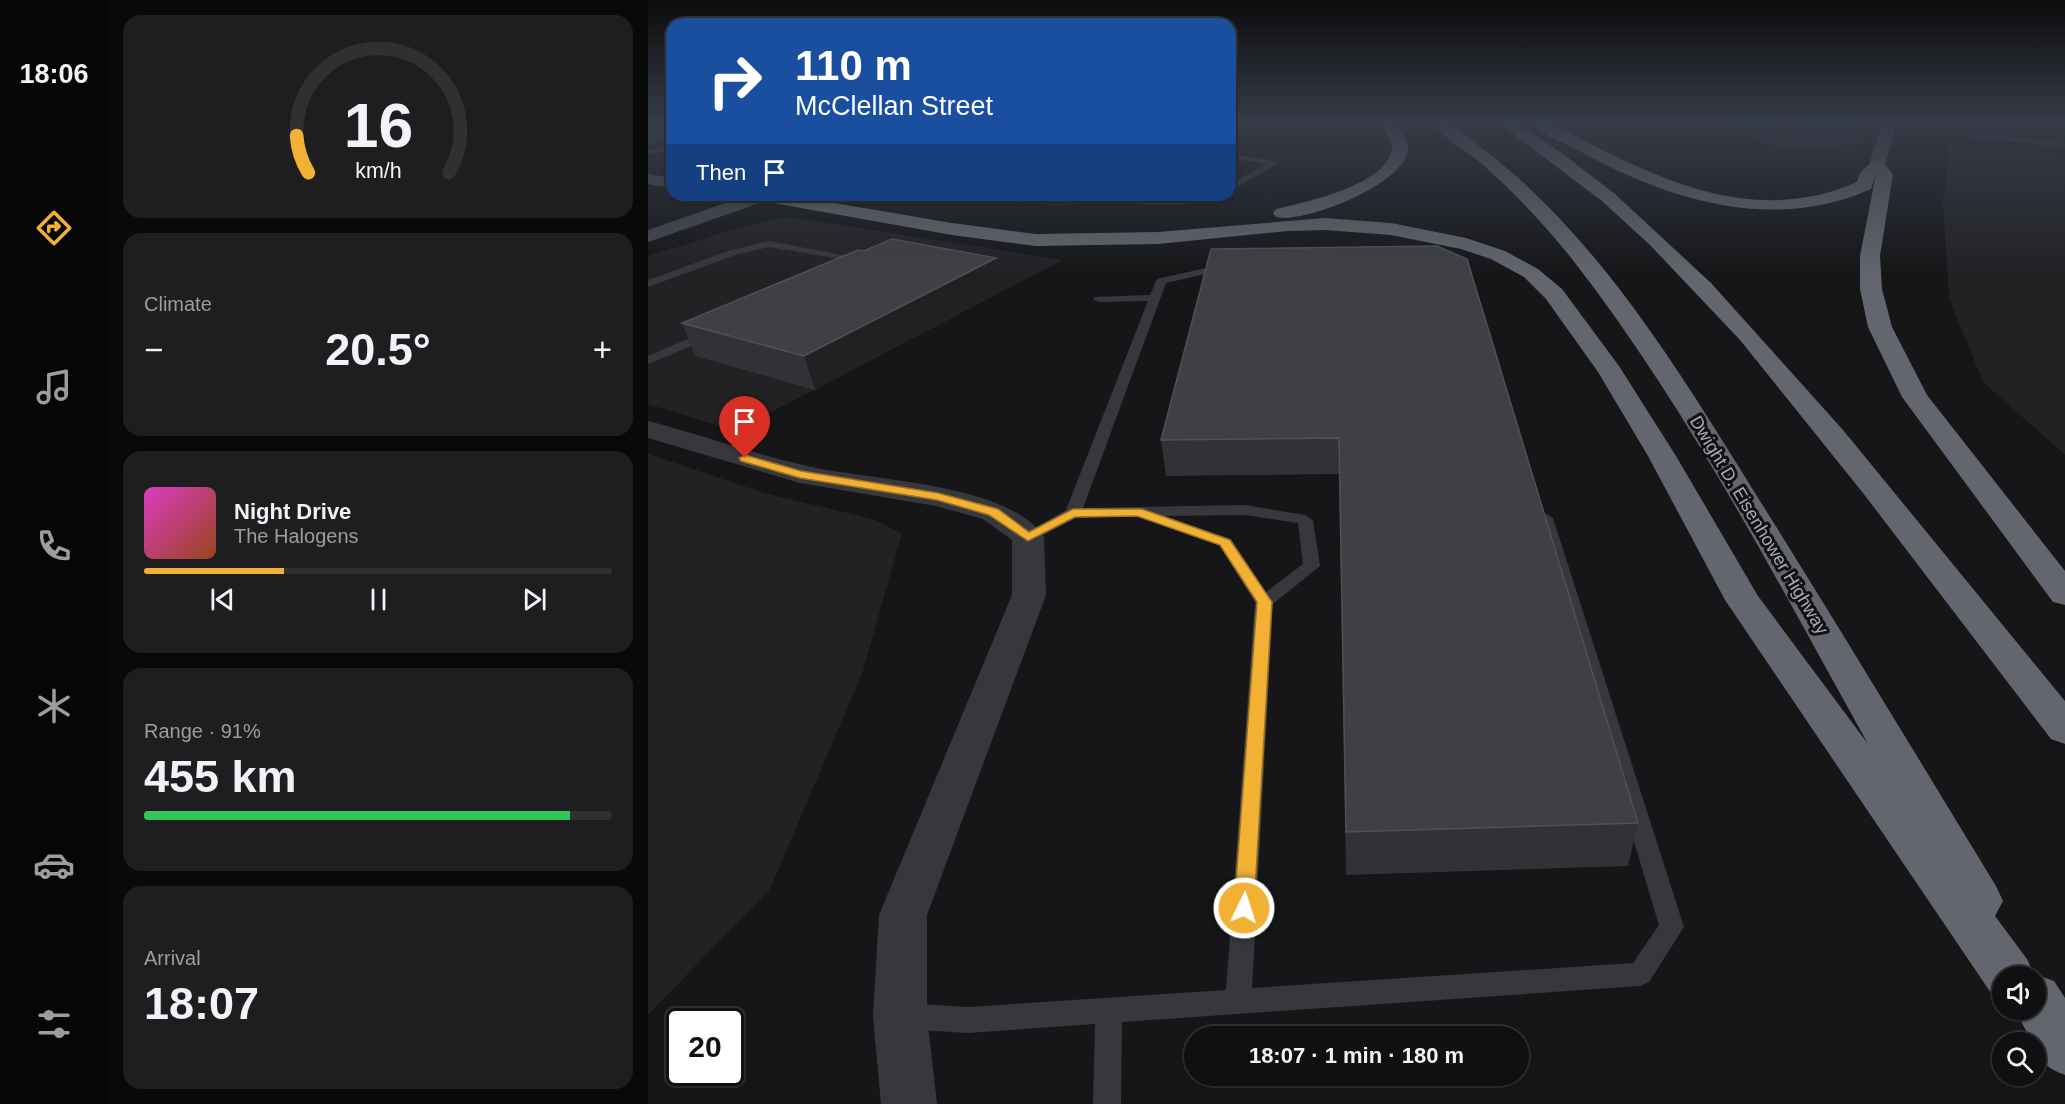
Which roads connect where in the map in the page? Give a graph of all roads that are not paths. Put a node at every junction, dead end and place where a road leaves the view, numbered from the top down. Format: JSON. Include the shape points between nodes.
{"nodes":[{"id":1,"x":1260,"y":172,"type":"edge"},
{"id":2,"x":1386,"y":172,"type":"edge"},
{"id":3,"x":1499,"y":172,"type":"edge"},
{"id":4,"x":1577,"y":172,"type":"edge"},
{"id":5,"x":1634,"y":172,"type":"edge"},
{"id":6,"x":1870,"y":172,"type":"edge"},
{"id":7,"x":1884,"y":172,"type":"edge"},
{"id":8,"x":648,"y":179,"type":"edge"},
{"id":9,"x":666,"y":182,"type":"edge"},
{"id":10,"x":1236,"y":185,"type":"edge"},
{"id":11,"x":744,"y":201,"type":"edge"},
{"id":12,"x":794,"y":201,"type":"edge"},
{"id":13,"x":1169,"y":201,"type":"edge"},
{"id":14,"x":1192,"y":201,"type":"edge"},
{"id":15,"x":1048,"y":221,"type":"dead end"},
{"id":16,"x":648,"y":236,"type":"edge"},
{"id":17,"x":1244,"y":266,"type":"edge"},
{"id":18,"x":852,"y":272,"type":"edge"},
{"id":19,"x":648,"y":284,"type":"edge"},
{"id":20,"x":1099,"y":298,"type":"dead end"},
{"id":21,"x":1154,"y":298,"type":"junction"},
{"id":22,"x":723,"y":328,"type":"edge"},
{"id":23,"x":648,"y":360,"type":"edge"},
{"id":24,"x":648,"y":429,"type":"edge"},
{"id":25,"x":1540,"y":503,"type":"edge"},
{"id":26,"x":1138,"y":512,"type":"junction"},
{"id":27,"x":1073,"y":513,"type":"junction"},
{"id":28,"x":1028,"y":537,"type":"junction"},
{"id":29,"x":2065,"y":594,"type":"edge"},
{"id":30,"x":1264,"y":602,"type":"junction"},
{"id":31,"x":2065,"y":729,"type":"edge"},
{"id":32,"x":2002,"y":966,"type":"edge"},
{"id":33,"x":2017,"y":966,"type":"edge"},
{"id":34,"x":1238,"y":1002,"type":"junction"},
{"id":35,"x":1109,"y":1010,"type":"junction"},
{"id":36,"x":900,"y":1016,"type":"junction"},
{"id":37,"x":2046,"y":1016,"type":"edge"},
{"id":38,"x":2039,"y":1020,"type":"edge"},
{"id":39,"x":2065,"y":1049,"type":"edge"},
{"id":40,"x":2065,"y":1056,"type":"edge"},
{"id":41,"x":909,"y":1104,"type":"edge"},
{"id":42,"x":1107,"y":1104,"type":"edge"}],
"edges":[{"from":1,"to":10,"type":"lane"},
{"from":2,"to":15,"type":"highway","via":[[1322,203],[1221,222],[1122,226]]},
{"from":3,"to":33,"type":"highway","name":"Dwight D. Eisenhower Highway","via":[[1604,285],[1680,395],[1804,599]]},
{"from":4,"to":31,"type":"highway","via":[[1675,256],[1735,318],[1819,417]]},
{"from":5,"to":6,"type":"highway","via":[[1654,182],[1715,199],[1760,203],[1825,200],[1853,192],[1865,185]]},
{"from":7,"to":29,"type":"highway","via":[[1870,256],[1871,289],[1880,327],[1915,397]]},
{"from":8,"to":9,"type":"main road"},
{"from":11,"to":16,"type":"main road"},
{"from":12,"to":32,"type":"highway","via":[[1036,240],[1158,238],[1288,225],[1391,229],[1466,244],[1531,273],[1554,294],[1610,371],[1743,600]]},
{"from":13,"to":14,"type":"lane"},
{"from":17,"to":21,"type":"lane","via":[[1221,267],[1161,281]]},
{"from":18,"to":19,"type":"lane","via":[[872,262],[769,244],[735,252]]},
{"from":20,"to":21,"type":"lane"},
{"from":21,"to":27,"type":"lane"},
{"from":22,"to":23,"type":"lane"},
{"from":24,"to":28,"type":"street","via":[[800,474],[938,497],[994,512]]},
{"from":25,"to":34,"type":"lane","via":[[1672,927],[1640,974]]},
{"from":26,"to":27,"type":"lane"},
{"from":26,"to":30,"type":"lane","via":[[1225,542]]},
{"from":26,"to":30,"type":"lane","via":[[1245,510],[1305,520],[1312,566]]},
{"from":27,"to":28,"type":"lane"},
{"from":28,"to":36,"type":"street","via":[[1029,595],[903,915]]},
{"from":30,"to":34,"type":"lane"},
{"from":34,"to":35,"type":"lane"},
{"from":35,"to":36,"type":"lane","via":[[968,1020]]},
{"from":35,"to":42,"type":"lane"},
{"from":36,"to":41,"type":"street"},
{"from":37,"to":39,"type":"highway"},
{"from":38,"to":40,"type":"highway"}]}
